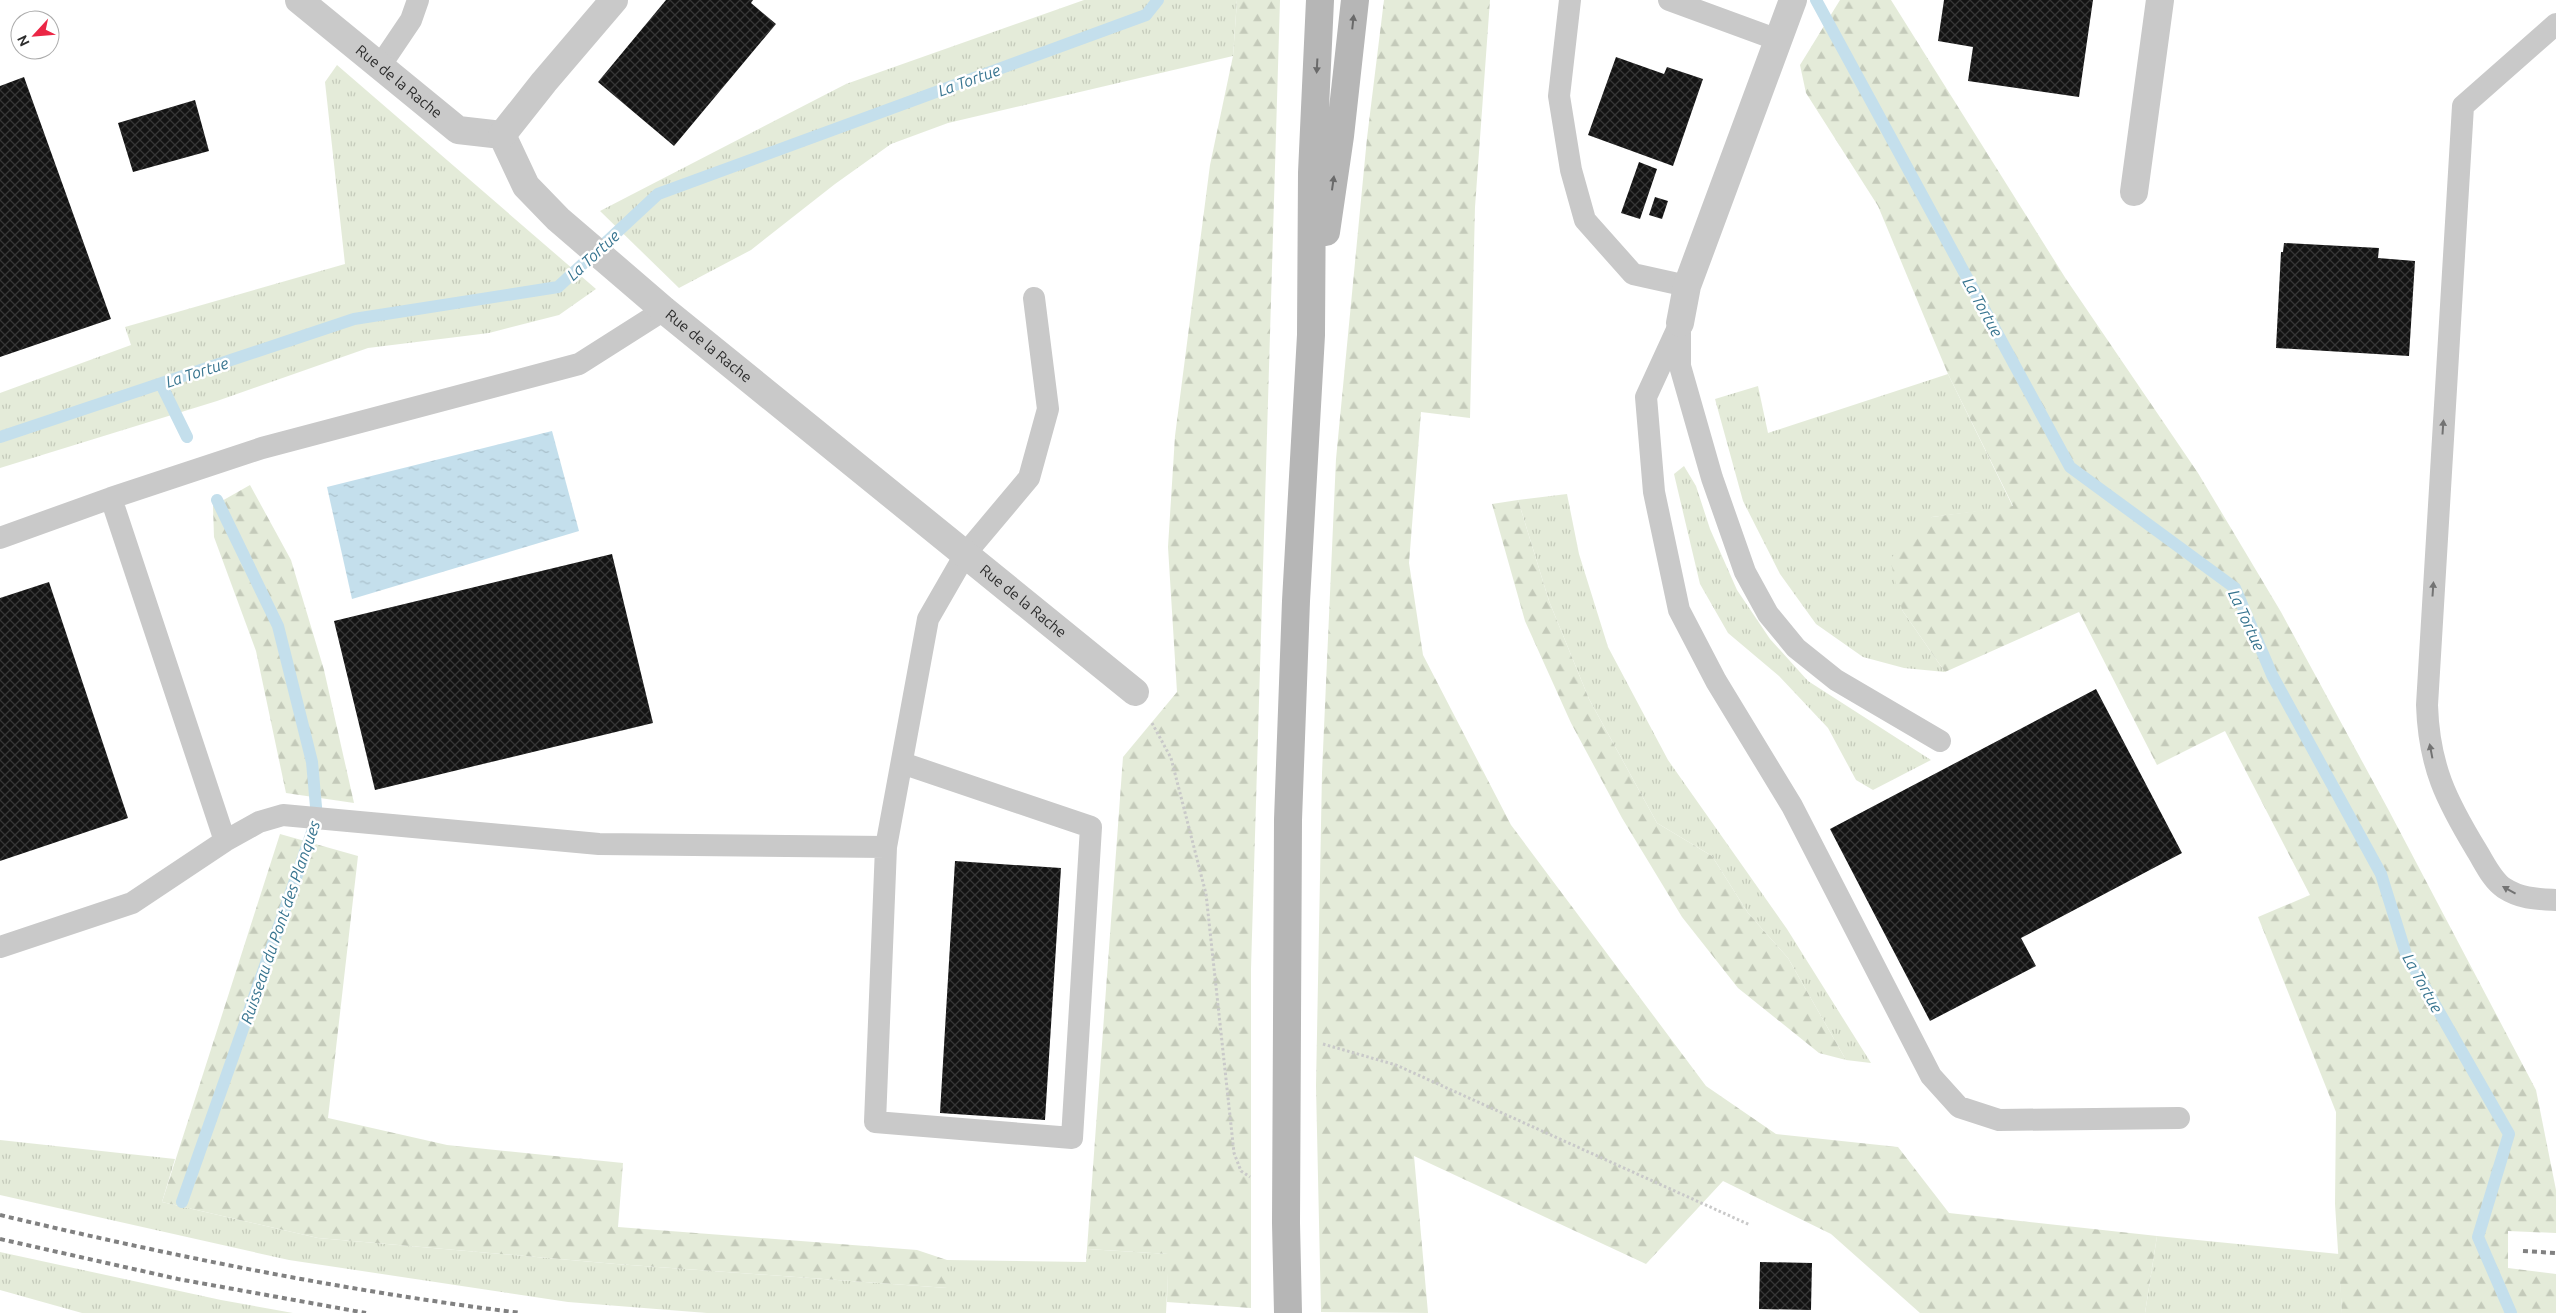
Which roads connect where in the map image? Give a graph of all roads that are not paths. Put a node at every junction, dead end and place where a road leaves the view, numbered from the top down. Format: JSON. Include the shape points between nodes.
{"nodes":[{"id":1,"x":299,"y":0,"type":"edge"},
{"id":2,"x":418,"y":0,"type":"edge"},
{"id":3,"x":614,"y":0,"type":"edge"},
{"id":4,"x":1320,"y":0,"type":"edge"},
{"id":5,"x":1355,"y":0,"type":"edge"},
{"id":6,"x":1570,"y":0,"type":"edge"},
{"id":7,"x":1669,"y":0,"type":"edge"},
{"id":8,"x":2160,"y":0,"type":"edge"},
{"id":9,"x":1791,"y":5,"type":"edge"},
{"id":10,"x":2556,"y":24,"type":"edge"},
{"id":11,"x":1778,"y":40,"type":"junction"},
{"id":12,"x":380,"y":66,"type":"junction"},
{"id":13,"x":502,"y":135,"type":"junction"},
{"id":14,"x":2134,"y":192,"type":"dead end"},
{"id":15,"x":1687,"y":286,"type":"junction"},
{"id":16,"x":1034,"y":298,"type":"dead end"},
{"id":17,"x":664,"y":310,"type":"junction"},
{"id":18,"x":1680,"y":323,"type":"junction"},
{"id":19,"x":1311,"y":335,"type":"junction"},
{"id":20,"x":111,"y":498,"type":"junction"},
{"id":21,"x":0,"y":538,"type":"edge"},
{"id":22,"x":966,"y":553,"type":"junction"},
{"id":23,"x":1135,"y":692,"type":"road end"},
{"id":24,"x":1940,"y":741,"type":"dead end"},
{"id":25,"x":902,"y":763,"type":"junction"},
{"id":26,"x":225,"y":841,"type":"junction"},
{"id":27,"x":886,"y":847,"type":"junction"},
{"id":28,"x":2556,"y":900,"type":"edge"},
{"id":29,"x":0,"y":947,"type":"edge"},
{"id":30,"x":2179,"y":1118,"type":"dead end"},
{"id":31,"x":1288,"y":1313,"type":"edge"}],
"edges":[{"from":1,"to":12,"type":"street","name":"Rue de la Rache"},
{"from":2,"to":12,"type":"lane","via":[[411,20]]},
{"from":3,"to":13,"type":"street"},
{"from":4,"to":19,"type":"main road","one_way":true,"via":[[1312,173]]},
{"from":19,"to":5,"type":"main road","one_way":true,"via":[[1340,136]]},
{"from":6,"to":15,"type":"lane","via":[[1560,96],[1571,170],[1585,220],[1633,274]]},
{"from":7,"to":11,"type":"lane"},
{"from":8,"to":14,"type":"street"},
{"from":9,"to":11,"type":"street"},
{"from":28,"to":10,"type":"lane","one_way":true,"via":[[2520,896],[2502,887],[2492,875],[2458,821],[2442,788],[2430,746],[2427,705],[2463,106]]},
{"from":11,"to":15,"type":"street"},
{"from":12,"to":13,"type":"street","name":"Rue de la Rache","via":[[458,130]]},
{"from":13,"to":17,"type":"street","name":"Rue de la Rache","via":[[526,186],[558,219]]},
{"from":15,"to":18,"type":"street"},
{"from":16,"to":22,"type":"lane","via":[[1048,409],[1029,478]]},
{"from":17,"to":20,"type":"lane","via":[[579,364],[262,448]]},
{"from":17,"to":22,"type":"street","name":"Rue de la Rache"},
{"from":18,"to":24,"type":"lane","via":[[1680,366],[1709,470],[1745,572],[1768,614],[1796,648],[1836,680]]},
{"from":18,"to":30,"type":"lane","via":[[1646,397],[1654,492],[1679,610],[1716,681],[1792,806],[1931,1076],[1959,1107],[1999,1120]]},
{"from":19,"to":31,"type":"main road","via":[[1288,820]]},
{"from":20,"to":21,"type":"lane"},
{"from":20,"to":26,"type":"lane"},
{"from":22,"to":23,"type":"street","name":"Rue de la Rache"},
{"from":22,"to":25,"type":"lane","via":[[928,619]]},
{"from":25,"to":27,"type":"lane"},
{"from":25,"to":27,"type":"lane","via":[[1091,827],[1072,1138],[875,1122]]},
{"from":26,"to":27,"type":"lane","via":[[259,822],[283,815],[599,844]]},
{"from":26,"to":29,"type":"lane","via":[[132,903]]}]}
